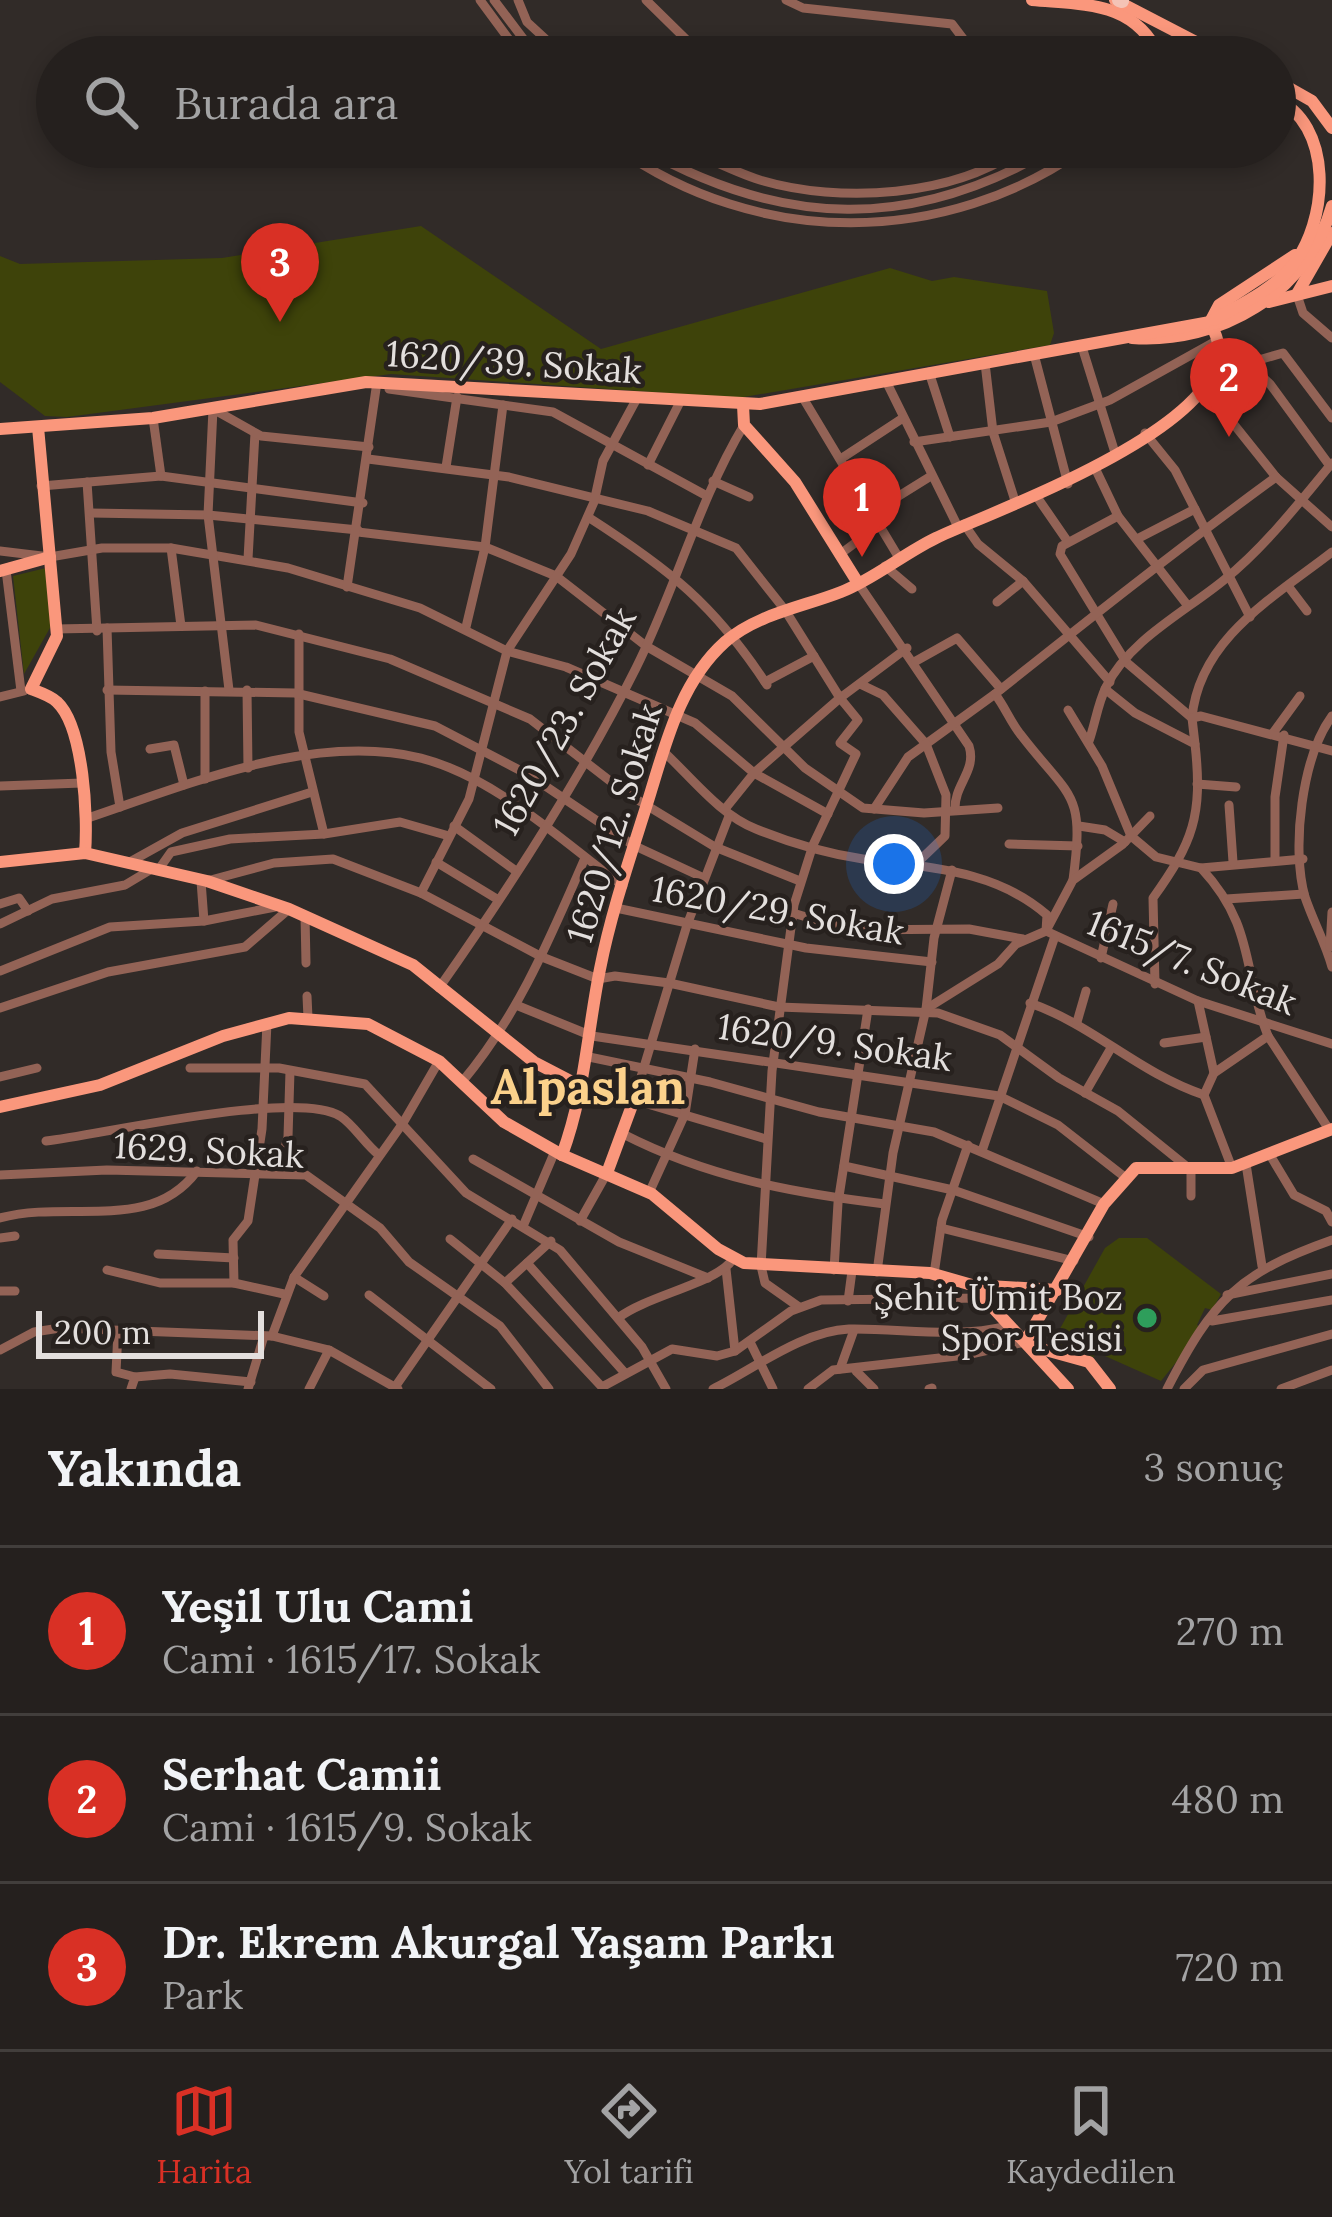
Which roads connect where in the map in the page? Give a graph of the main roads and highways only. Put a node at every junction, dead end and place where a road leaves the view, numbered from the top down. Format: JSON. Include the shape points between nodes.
{"nodes":[{"id":1,"x":1032,"y":0,"type":"edge"},
{"id":2,"x":1119,"y":0,"type":"edge"},
{"id":3,"x":1149,"y":36,"type":"edge"},
{"id":4,"x":1180,"y":36,"type":"edge"},
{"id":5,"x":1296,"y":92,"type":"edge"},
{"id":6,"x":1312,"y":101,"type":"junction"},
{"id":7,"x":1296,"y":109,"type":"edge"},
{"id":8,"x":1332,"y":111,"type":"edge"},
{"id":9,"x":1332,"y":128,"type":"edge"},
{"id":10,"x":1329,"y":144,"type":"edge"},
{"id":11,"x":1332,"y":206,"type":"edge"},
{"id":12,"x":1332,"y":233,"type":"edge"},
{"id":13,"x":1332,"y":286,"type":"edge"},
{"id":14,"x":1297,"y":295,"type":"junction"},
{"id":15,"x":1257,"y":305,"type":"junction"},
{"id":16,"x":1214,"y":331,"type":"junction"},
{"id":17,"x":742,"y":405,"type":"junction"},
{"id":18,"x":38,"y":427,"type":"junction"},
{"id":19,"x":0,"y":429,"type":"edge"},
{"id":20,"x":50,"y":557,"type":"junction"},
{"id":21,"x":3,"y":571,"type":"edge"},
{"id":22,"x":858,"y":583,"type":"junction"},
{"id":23,"x":85,"y":853,"type":"junction"},
{"id":24,"x":0,"y":862,"type":"edge"},
{"id":25,"x":584,"y":1088,"type":"junction"},
{"id":26,"x":0,"y":1107,"type":"edge"},
{"id":27,"x":1331,"y":1130,"type":"edge"},
{"id":28,"x":559,"y":1153,"type":"junction"},
{"id":29,"x":607,"y":1173,"type":"junction"},
{"id":30,"x":972,"y":1285,"type":"junction"},
{"id":31,"x":1057,"y":1290,"type":"junction"},
{"id":32,"x":1027,"y":1344,"type":"junction"},
{"id":33,"x":1067,"y":1389,"type":"edge"},
{"id":34,"x":1110,"y":1389,"type":"edge"}],
"edges":[{"from":1,"to":3,"type":"main road","via":[[1122,13]]},
{"from":2,"to":4,"type":"main road"},
{"from":5,"to":6,"type":"main road"},
{"from":6,"to":8,"type":"main road"},
{"from":6,"to":9,"type":"main road"},
{"from":7,"to":10,"type":"main road","via":[[1314,117]]},
{"from":10,"to":16,"type":"main road","via":[[1325,196],[1301,251],[1219,305]]},
{"from":11,"to":15,"type":"main road","via":[[1310,256]]},
{"from":12,"to":14,"type":"main road"},
{"from":13,"to":14,"type":"main road"},
{"from":14,"to":15,"type":"main road"},
{"from":15,"to":16,"type":"main road"},
{"from":16,"to":17,"type":"main road","name":"1620/39. Sokak","via":[[1124,338]]},
{"from":16,"to":22,"type":"main road","name":"1620/12. Sokak","via":[[1219,359],[1207,384],[1116,456]]},
{"from":17,"to":18,"type":"main road","name":"1620/39. Sokak","via":[[377,385]]},
{"from":17,"to":22,"type":"main road","via":[[744,425],[795,482]]},
{"from":18,"to":19,"type":"main road","name":"1620/39. Sokak"},
{"from":18,"to":20,"type":"main road"},
{"from":20,"to":21,"type":"main road"},
{"from":20,"to":23,"type":"main road","via":[[56,629],[26,690],[61,707],[71,728],[88,818]]},
{"from":22,"to":25,"type":"main road","name":"1620/12. Sokak","via":[[735,636],[696,674],[633,845],[598,979]]},
{"from":23,"to":24,"type":"main road"},
{"from":23,"to":25,"type":"main road","via":[[204,881],[396,955],[499,1037]]},
{"from":25,"to":28,"type":"main road","name":"1620/12. Sokak"},
{"from":25,"to":29,"type":"main road","via":[[634,1100]]},
{"from":26,"to":28,"type":"main road","via":[[100,1084],[267,1023],[308,1018],[368,1024],[439,1061],[504,1122]]},
{"from":27,"to":31,"type":"main road","via":[[1239,1166],[1136,1168],[1104,1204]]},
{"from":28,"to":29,"type":"main road"},
{"from":29,"to":30,"type":"main road","via":[[649,1193],[730,1264],[934,1274]]},
{"from":30,"to":31,"type":"main road"},
{"from":30,"to":32,"type":"main road"},
{"from":31,"to":32,"type":"main road"},
{"from":32,"to":33,"type":"main road"},
{"from":32,"to":34,"type":"main road","via":[[1089,1362]]}]}
